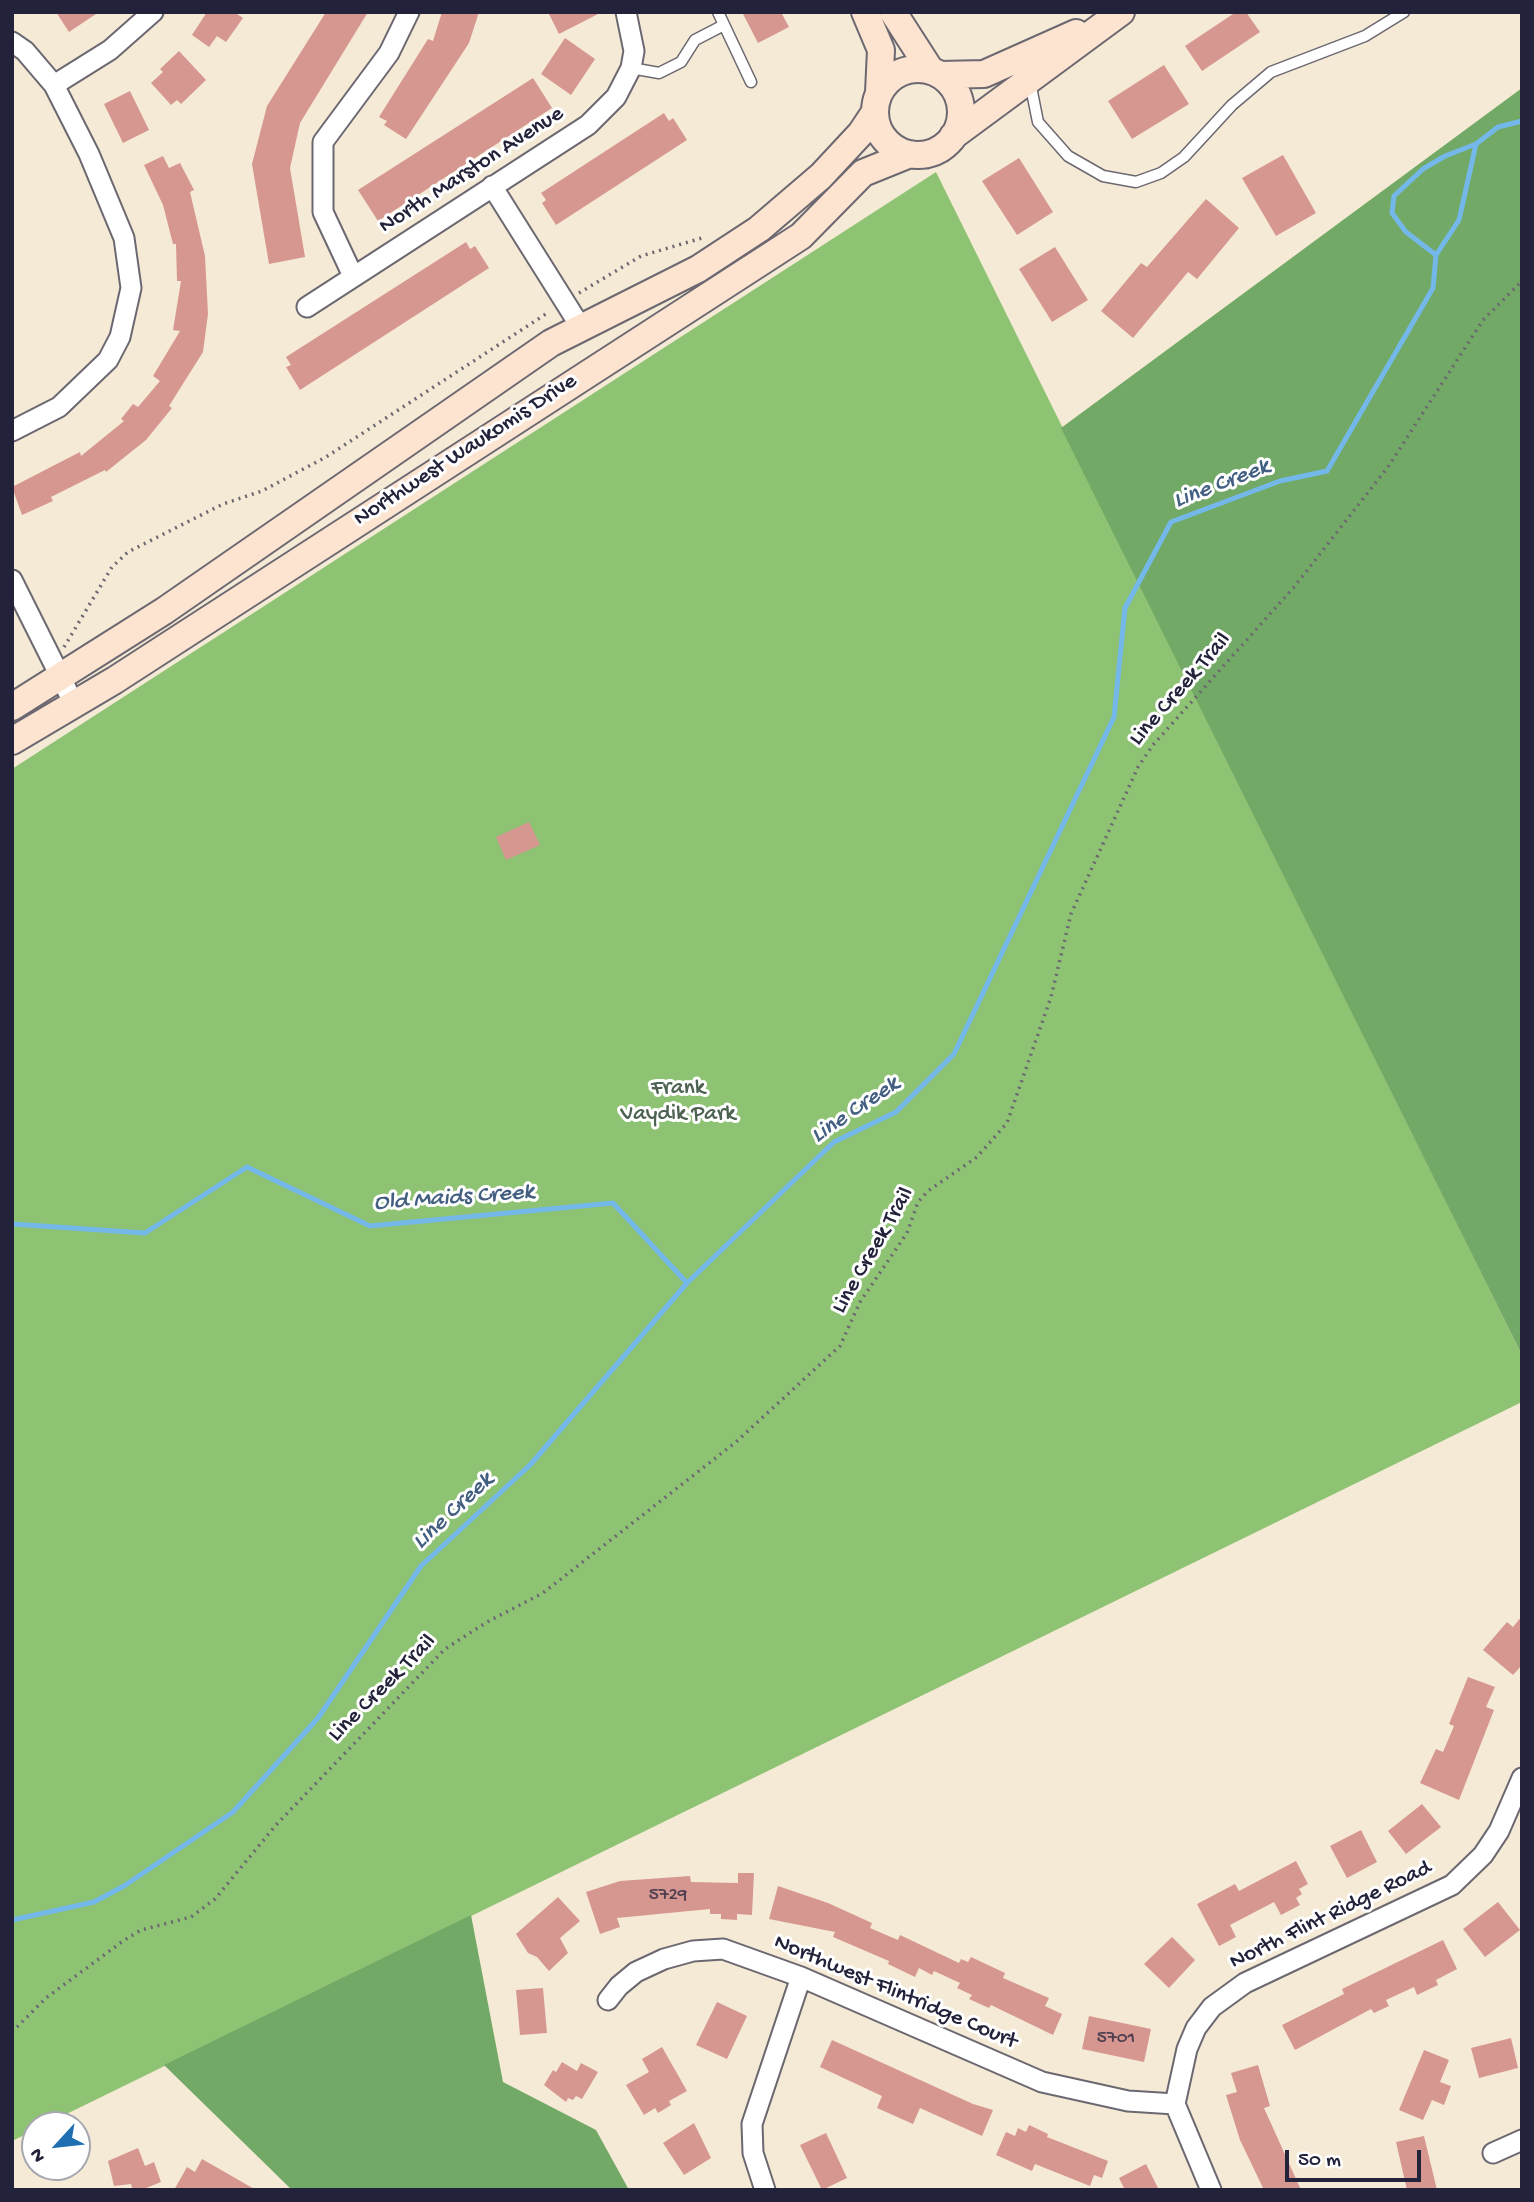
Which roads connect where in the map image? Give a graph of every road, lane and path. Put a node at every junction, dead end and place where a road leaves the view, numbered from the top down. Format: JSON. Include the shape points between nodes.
{"nodes":[{"id":1,"x":153,"y":12,"type":"edge"},
{"id":2,"x":409,"y":12,"type":"edge"},
{"id":3,"x":625,"y":12,"type":"edge"},
{"id":4,"x":718,"y":12,"type":"edge"},
{"id":5,"x":865,"y":12,"type":"edge"},
{"id":6,"x":893,"y":12,"type":"edge"},
{"id":7,"x":1404,"y":12,"type":"edge"},
{"id":8,"x":1119,"y":14,"type":"edge"},
{"id":9,"x":724,"y":25,"type":"junction"},
{"id":10,"x":12,"y":42,"type":"edge"},
{"id":11,"x":633,"y":59,"type":"junction"},
{"id":12,"x":935,"y":73,"type":"junction"},
{"id":13,"x":751,"y":82,"type":"dead end"},
{"id":14,"x":1029,"y":82,"type":"junction"},
{"id":15,"x":54,"y":85,"type":"junction"},
{"id":16,"x":877,"y":102,"type":"junction"},
{"id":17,"x":953,"y":136,"type":"junction"},
{"id":18,"x":910,"y":154,"type":"junction"},
{"id":19,"x":492,"y":186,"type":"junction"},
{"id":20,"x":710,"y":236,"type":"dead end"},
{"id":21,"x":353,"y":276,"type":"junction"},
{"id":22,"x":1522,"y":281,"type":"edge"},
{"id":23,"x":578,"y":294,"type":"dead end"},
{"id":24,"x":307,"y":307,"type":"dead end"},
{"id":25,"x":551,"y":311,"type":"dead end"},
{"id":26,"x":580,"y":326,"type":"junction"},
{"id":27,"x":12,"y":431,"type":"edge"},
{"id":28,"x":12,"y":580,"type":"edge"},
{"id":29,"x":55,"y":666,"type":"junction"},
{"id":30,"x":74,"y":704,"type":"junction"},
{"id":31,"x":12,"y":707,"type":"edge"},
{"id":32,"x":12,"y":741,"type":"edge"},
{"id":33,"x":1522,"y":1778,"type":"edge"},
{"id":34,"x":801,"y":1977,"type":"junction"},
{"id":35,"x":608,"y":2000,"type":"dead end"},
{"id":36,"x":12,"y":2032,"type":"edge"},
{"id":37,"x":1175,"y":2104,"type":"junction"},
{"id":38,"x":1522,"y":2140,"type":"edge"},
{"id":39,"x":1493,"y":2153,"type":"dead end"},
{"id":40,"x":765,"y":2190,"type":"edge"},
{"id":41,"x":1211,"y":2190,"type":"edge"}],
"edges":[{"from":1,"to":15,"type":"street","via":[[110,51]]},
{"from":2,"to":21,"type":"street","via":[[389,53],[323,142],[323,212]]},
{"from":3,"to":11,"type":"street"},
{"from":4,"to":9,"type":"lane"},
{"from":5,"to":16,"type":"main road","via":[[881,50]]},
{"from":6,"to":12,"type":"main road"},
{"from":7,"to":14,"type":"lane","via":[[1365,36],[1271,72],[1184,156],[1161,173],[1136,182],[1103,176],[1068,156],[1038,122]]},
{"from":8,"to":12,"type":"main road","via":[[984,74]]},
{"from":8,"to":14,"type":"main road"},
{"from":9,"to":11,"type":"lane","via":[[695,40],[681,62],[659,73]]},
{"from":9,"to":13,"type":"lane"},
{"from":10,"to":15,"type":"street"},
{"from":11,"to":19,"type":"street","name":"North Marston Avenue","via":[[616,97],[587,125]]},
{"from":12,"to":16,"type":"main road","via":[[901,72]]},
{"from":12,"to":17,"type":"main road","via":[[959,98],[960,118]]},
{"from":14,"to":17,"type":"main road"},
{"from":15,"to":27,"type":"street","via":[[124,238],[131,288],[120,337],[108,359],[59,407]]},
{"from":16,"to":18,"type":"main road","via":[[885,139]]},
{"from":16,"to":26,"type":"main road","name":"Northwest Waukomis Drive","via":[[861,133],[821,176],[759,229],[698,269]]},
{"from":17,"to":18,"type":"main road","via":[[929,153]]},
{"from":18,"to":30,"type":"main road","name":"Northwest Waukomis Drive","via":[[863,173],[801,236]]},
{"from":19,"to":21,"type":"street","name":"North Marston Avenue"},
{"from":19,"to":26,"type":"street"},
{"from":20,"to":23,"type":"path","via":[[641,256]]},
{"from":21,"to":24,"type":"street","name":"North Marston Avenue"},
{"from":22,"to":36,"type":"path","name":"Line Creek Trail","via":[[1483,320],[1388,467],[1294,587],[1138,767],[1071,914],[1051,997],[1007,1124],[977,1157],[918,1202],[907,1233],[860,1302],[840,1346],[736,1442],[543,1593],[444,1649],[276,1825],[215,1899],[191,1917],[141,1930],[123,1941],[46,1998]]},
{"from":25,"to":29,"type":"path","via":[[326,457],[128,552],[112,567]]},
{"from":26,"to":29,"type":"main road","name":"Northwest Waukomis Drive","via":[[382,457],[164,611]]},
{"from":28,"to":29,"type":"street"},
{"from":29,"to":30,"type":"street"},
{"from":29,"to":31,"type":"main road","name":"Northwest Waukomis Drive"},
{"from":30,"to":32,"type":"main road","name":"Northwest Waukomis Drive"},
{"from":33,"to":37,"type":"street","name":"North Flint Ridge Road","via":[[1499,1831],[1483,1855],[1452,1885],[1245,1983],[1212,2007],[1187,2049]]},
{"from":34,"to":35,"type":"street","name":"Northwest Flintridge Court","via":[[723,1949],[708,1949],[664,1959],[636,1972]]},
{"from":34,"to":37,"type":"street","name":"Northwest Flintridge Court","via":[[1042,2082],[1128,2101]]},
{"from":34,"to":40,"type":"street","via":[[752,2124],[754,2153]]},
{"from":37,"to":41,"type":"street"},
{"from":38,"to":39,"type":"street"}]}
